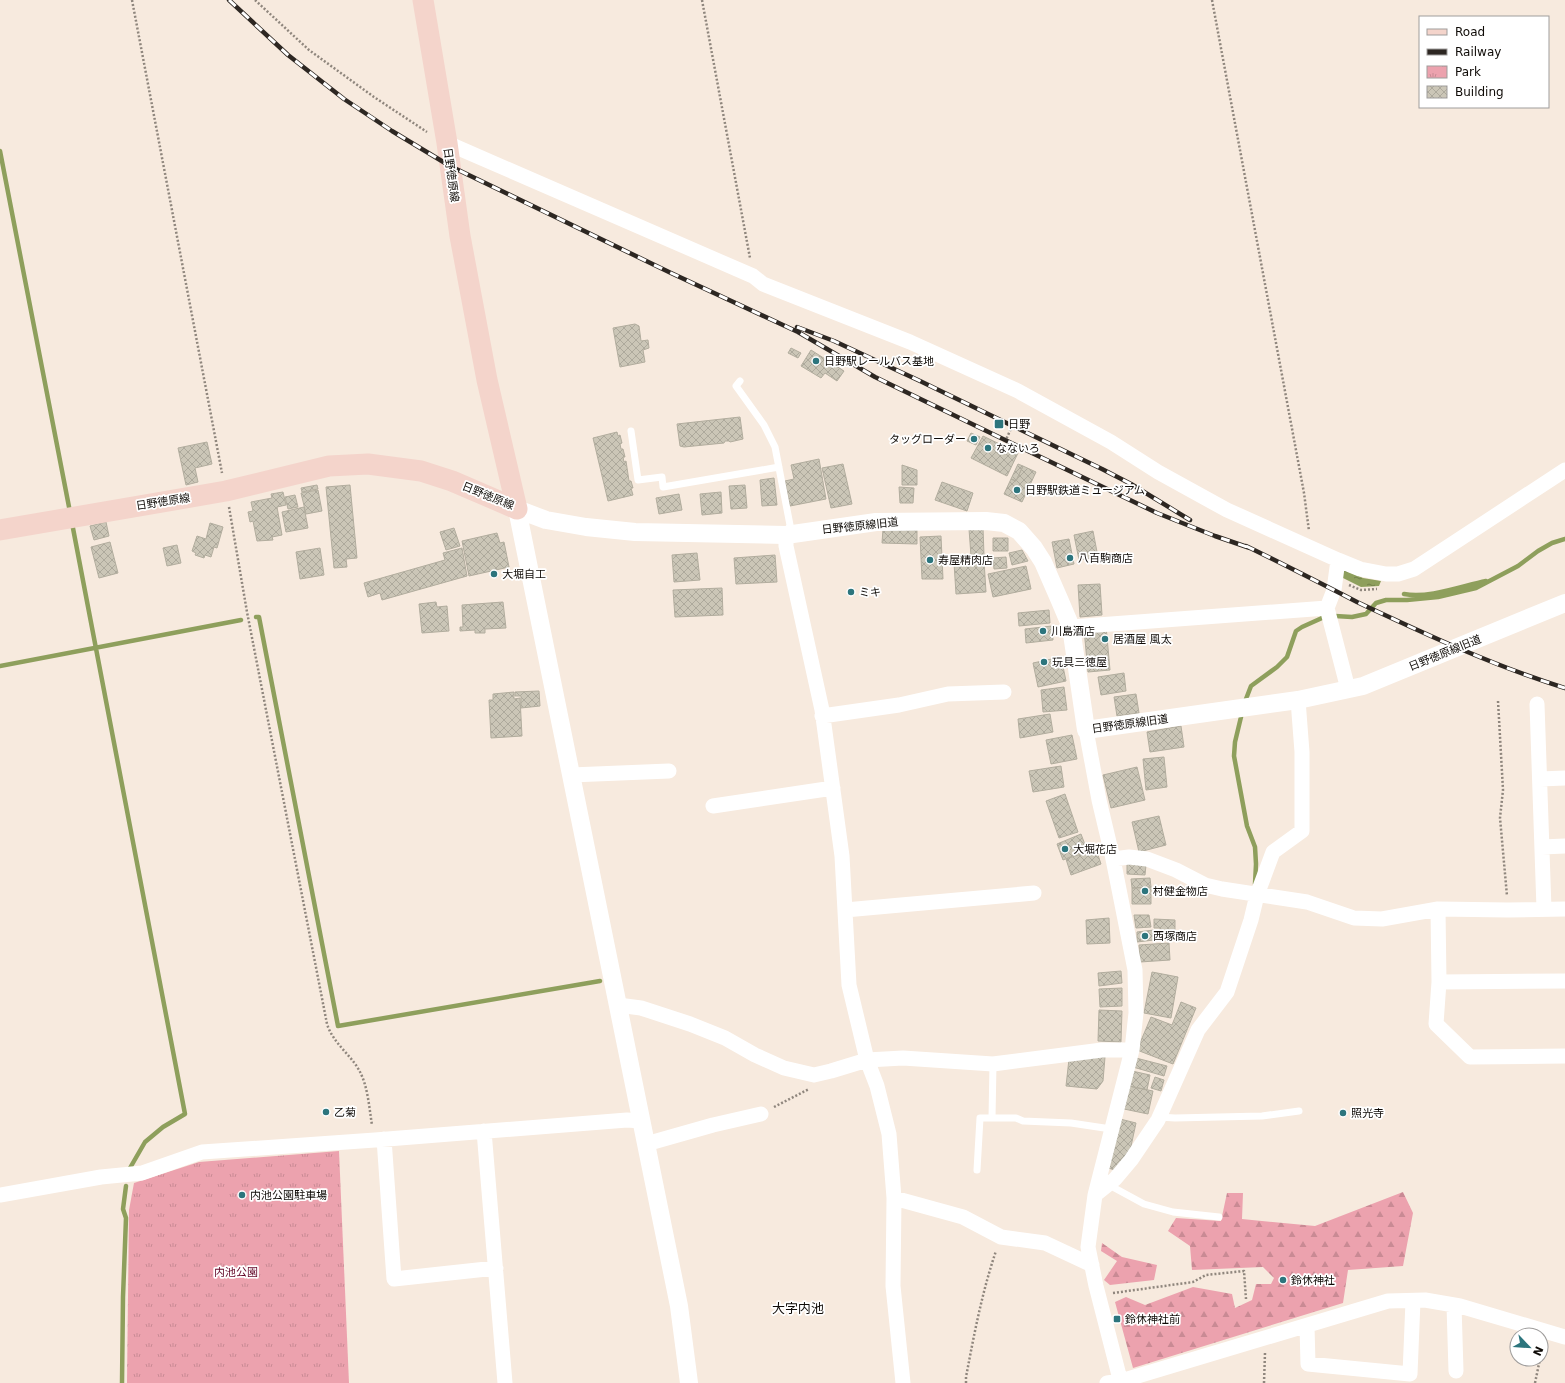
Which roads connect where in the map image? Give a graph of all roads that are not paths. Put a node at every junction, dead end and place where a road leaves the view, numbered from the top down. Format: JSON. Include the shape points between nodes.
{"nodes":[{"id":1,"x":423,"y":0,"type":"edge"},
{"id":2,"x":447,"y":143,"type":"junction"},
{"id":3,"x":740,"y":381,"type":"dead end"},
{"id":4,"x":631,"y":431,"type":"dead end"},
{"id":5,"x":779,"y":467,"type":"junction"},
{"id":6,"x":1565,"y":470,"type":"edge"},
{"id":7,"x":517,"y":509,"type":"junction"},
{"id":8,"x":0,"y":530,"type":"edge"},
{"id":9,"x":786,"y":535,"type":"junction"},
{"id":10,"x":1338,"y":560,"type":"junction"},
{"id":11,"x":1565,"y":603,"type":"edge"},
{"id":12,"x":1327,"y":608,"type":"junction"},
{"id":13,"x":1071,"y":627,"type":"junction"},
{"id":14,"x":1348,"y":689,"type":"junction"},
{"id":15,"x":1004,"y":692,"type":"dead end"},
{"id":16,"x":1298,"y":700,"type":"junction"},
{"id":17,"x":1537,"y":704,"type":"dead end"},
{"id":18,"x":822,"y":716,"type":"junction"},
{"id":19,"x":1086,"y":730,"type":"junction"},
{"id":20,"x":669,"y":771,"type":"dead end"},
{"id":21,"x":571,"y":775,"type":"junction"},
{"id":22,"x":1565,"y":778,"type":"edge"},
{"id":23,"x":1540,"y":779,"type":"junction"},
{"id":24,"x":832,"y":788,"type":"junction"},
{"id":25,"x":713,"y":806,"type":"dead end"},
{"id":26,"x":1565,"y":846,"type":"edge"},
{"id":27,"x":1542,"y":847,"type":"junction"},
{"id":28,"x":1113,"y":859,"type":"junction"},
{"id":29,"x":1034,"y":893,"type":"dead end"},
{"id":30,"x":1257,"y":895,"type":"junction"},
{"id":31,"x":1438,"y":909,"type":"junction"},
{"id":32,"x":1544,"y":909,"type":"junction"},
{"id":33,"x":1565,"y":909,"type":"edge"},
{"id":34,"x":845,"y":910,"type":"junction"},
{"id":35,"x":1565,"y":981,"type":"edge"},
{"id":36,"x":1439,"y":982,"type":"junction"},
{"id":37,"x":618,"y":1005,"type":"junction"},
{"id":38,"x":1132,"y":1050,"type":"junction"},
{"id":39,"x":1565,"y":1056,"type":"edge"},
{"id":40,"x":867,"y":1060,"type":"junction"},
{"id":41,"x":993,"y":1064,"type":"junction"},
{"id":42,"x":1299,"y":1111,"type":"dead end"},
{"id":43,"x":761,"y":1114,"type":"road end"},
{"id":44,"x":1159,"y":1117,"type":"junction"},
{"id":45,"x":992,"y":1118,"type":"junction"},
{"id":46,"x":641,"y":1121,"type":"junction"},
{"id":47,"x":1111,"y":1129,"type":"junction"},
{"id":48,"x":484,"y":1132,"type":"junction"},
{"id":49,"x":380,"y":1140,"type":"junction"},
{"id":50,"x":646,"y":1144,"type":"junction"},
{"id":51,"x":978,"y":1170,"type":"dead end"},
{"id":52,"x":1109,"y":1185,"type":"junction"},
{"id":53,"x":0,"y":1195,"type":"edge"},
{"id":54,"x":1096,"y":1195,"type":"junction"},
{"id":55,"x":894,"y":1198,"type":"junction"},
{"id":56,"x":1219,"y":1217,"type":"dead end"},
{"id":57,"x":1092,"y":1265,"type":"junction"},
{"id":58,"x":496,"y":1268,"type":"junction"},
{"id":59,"x":1412,"y":1300,"type":"junction"},
{"id":60,"x":1454,"y":1305,"type":"junction"},
{"id":61,"x":1306,"y":1326,"type":"junction"},
{"id":62,"x":1565,"y":1337,"type":"edge"},
{"id":63,"x":1456,"y":1371,"type":"dead end"},
{"id":64,"x":1116,"y":1382,"type":"edge"},
{"id":65,"x":505,"y":1383,"type":"edge"},
{"id":66,"x":689,"y":1383,"type":"edge"},
{"id":67,"x":903,"y":1383,"type":"edge"}],
"edges":[{"from":1,"to":2,"type":"main road","name":"日野徳原線"},
{"from":2,"to":7,"type":"main road","name":"日野徳原線","via":[[460,236],[487,380]]},
{"from":2,"to":10,"type":"street","via":[[753,276],[763,284],[910,342],[1018,391],[1227,510]]},
{"from":3,"to":5,"type":"lane","via":[[736,386],[764,425],[775,447]]},
{"from":4,"to":5,"type":"lane","via":[[638,480],[662,477],[663,487]]},
{"from":5,"to":9,"type":"lane","via":[[790,525]]},
{"from":6,"to":10,"type":"street","via":[[1414,569],[1398,574],[1386,574],[1360,569]]},
{"from":7,"to":8,"type":"main road","name":"日野徳原線","via":[[421,471],[368,464],[329,466],[226,491]]},
{"from":7,"to":9,"type":"street","name":"日野徳原線旧道","via":[[546,520],[635,532]]},
{"from":7,"to":21,"type":"street"},
{"from":9,"to":13,"type":"street","name":"日野徳原線旧道","via":[[876,522],[986,521],[1004,524],[1019,531],[1034,548],[1043,562]]},
{"from":9,"to":18,"type":"street","via":[[786,546]]},
{"from":10,"to":12,"type":"street","via":[[1334,590]]},
{"from":11,"to":14,"type":"street","name":"日野徳原線旧道","via":[[1370,684]]},
{"from":12,"to":13,"type":"street"},
{"from":12,"to":14,"type":"street"},
{"from":13,"to":19,"type":"street","name":"日野徳原線旧道"},
{"from":14,"to":16,"type":"street","name":"日野徳原線旧道"},
{"from":15,"to":18,"type":"street","via":[[948,694],[899,705]]},
{"from":16,"to":19,"type":"street","name":"日野徳原線旧道"},
{"from":16,"to":30,"type":"street","via":[[1302,752],[1302,831],[1272,852]]},
{"from":17,"to":23,"type":"street"},
{"from":18,"to":24,"type":"street"},
{"from":19,"to":28,"type":"street"},
{"from":20,"to":21,"type":"street"},
{"from":21,"to":37,"type":"street"},
{"from":22,"to":23,"type":"street"},
{"from":23,"to":27,"type":"street"},
{"from":24,"to":25,"type":"street"},
{"from":24,"to":34,"type":"street","via":[[842,856]]},
{"from":26,"to":27,"type":"street"},
{"from":27,"to":32,"type":"street"},
{"from":28,"to":30,"type":"street","via":[[1148,859],[1222,890]]},
{"from":28,"to":38,"type":"street","via":[[1135,970],[1136,1013]]},
{"from":29,"to":34,"type":"street"},
{"from":30,"to":31,"type":"street","via":[[1307,902],[1354,918],[1382,919]]},
{"from":30,"to":44,"type":"street","via":[[1227,992],[1198,1030]]},
{"from":31,"to":32,"type":"street"},
{"from":31,"to":36,"type":"street"},
{"from":32,"to":33,"type":"street"},
{"from":34,"to":40,"type":"street","via":[[849,985]]},
{"from":35,"to":36,"type":"street"},
{"from":36,"to":39,"type":"street","via":[[1436,1024],[1470,1057]]},
{"from":37,"to":40,"type":"street","via":[[641,1008],[690,1024],[725,1038],[755,1056],[784,1068],[814,1075]]},
{"from":37,"to":46,"type":"street"},
{"from":38,"to":41,"type":"street","via":[[1102,1050]]},
{"from":38,"to":47,"type":"street"},
{"from":40,"to":41,"type":"street","via":[[903,1058]]},
{"from":40,"to":55,"type":"street","via":[[877,1086],[888,1134]]},
{"from":41,"to":45,"type":"lane"},
{"from":42,"to":44,"type":"lane","via":[[1262,1116]]},
{"from":43,"to":50,"type":"street"},
{"from":44,"to":52,"type":"street","via":[[1131,1160]]},
{"from":45,"to":47,"type":"lane","via":[[1016,1118],[1023,1122],[1070,1123]]},
{"from":45,"to":51,"type":"lane","via":[[980,1118]]},
{"from":46,"to":48,"type":"street"},
{"from":46,"to":50,"type":"street"},
{"from":47,"to":54,"type":"street"},
{"from":48,"to":49,"type":"street"},
{"from":48,"to":58,"type":"street"},
{"from":49,"to":53,"type":"street","via":[[202,1152],[142,1173],[101,1177]]},
{"from":49,"to":58,"type":"street","via":[[394,1279]]},
{"from":50,"to":66,"type":"street","via":[[679,1306]]},
{"from":52,"to":54,"type":"street"},
{"from":52,"to":56,"type":"lane","via":[[1144,1204],[1173,1212]]},
{"from":54,"to":57,"type":"street","via":[[1088,1247]]},
{"from":55,"to":57,"type":"street","via":[[963,1217],[1001,1237],[1045,1243]]},
{"from":55,"to":67,"type":"street","via":[[893,1286]]},
{"from":57,"to":64,"type":"street"},
{"from":58,"to":65,"type":"street"},
{"from":59,"to":60,"type":"street"},
{"from":59,"to":61,"type":"street","via":[[1388,1301]]},
{"from":59,"to":61,"type":"street","via":[[1410,1374],[1308,1364]]},
{"from":60,"to":62,"type":"street"},
{"from":60,"to":63,"type":"street"},
{"from":61,"to":64,"type":"street"}]}
